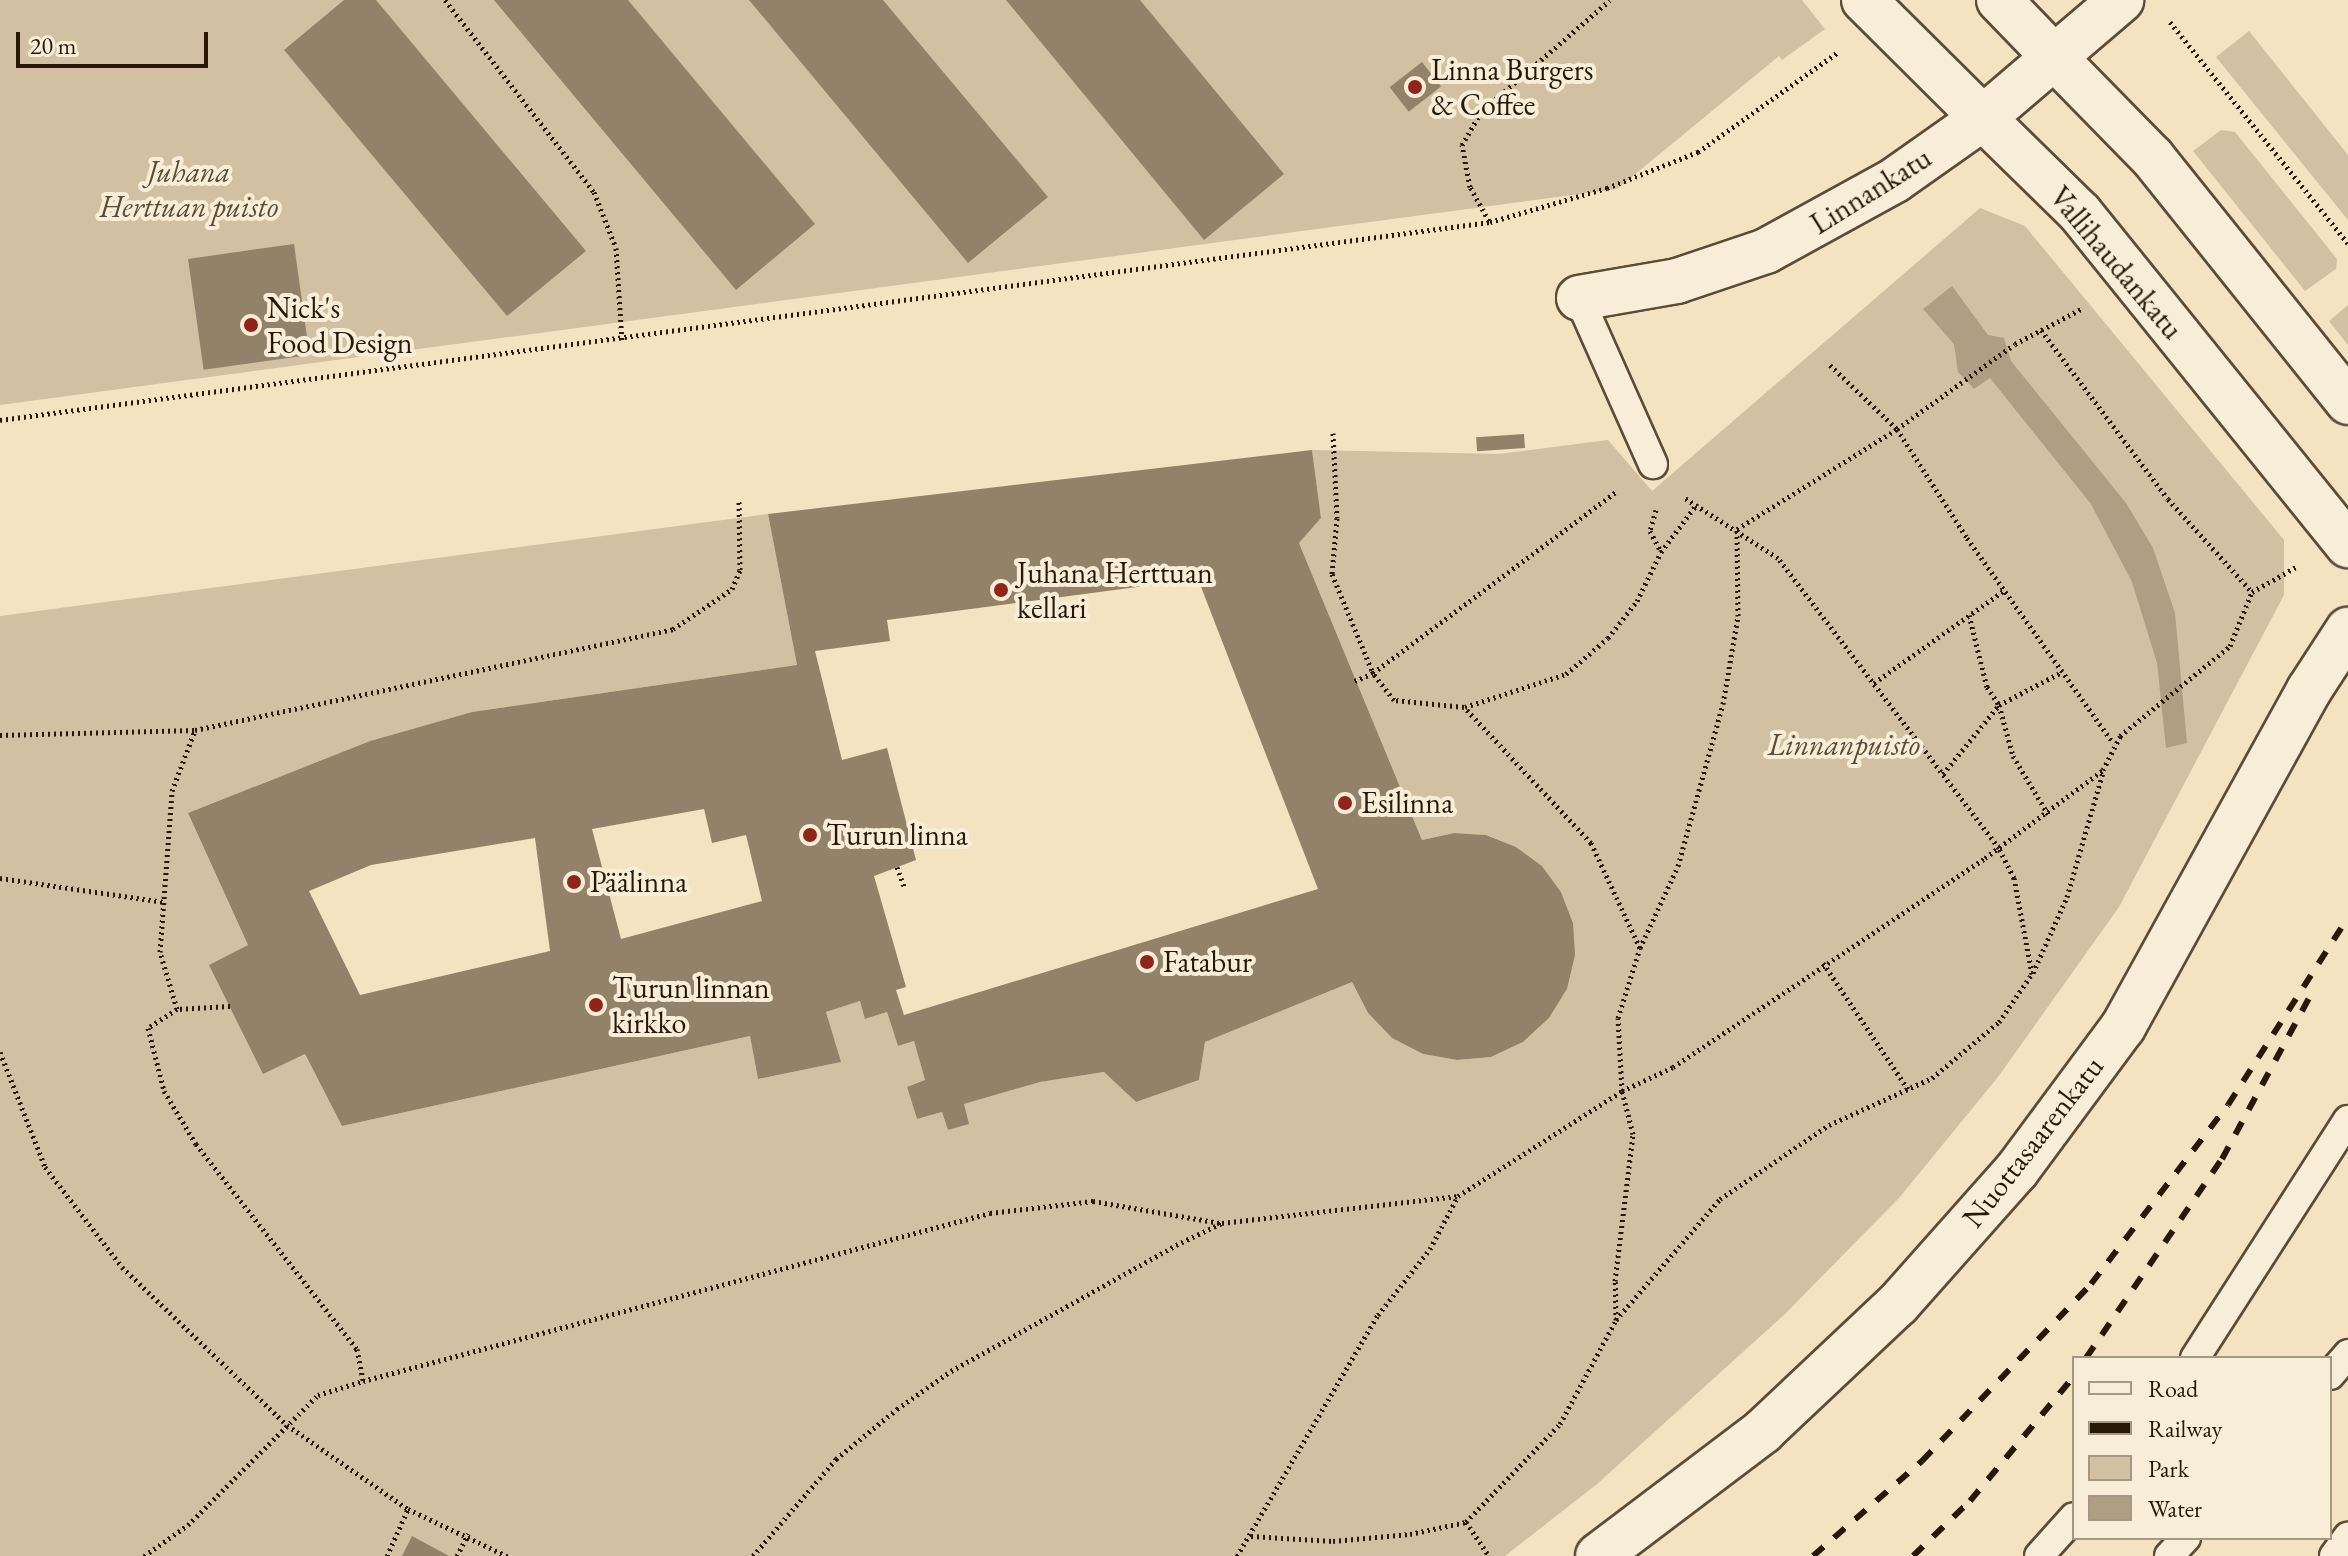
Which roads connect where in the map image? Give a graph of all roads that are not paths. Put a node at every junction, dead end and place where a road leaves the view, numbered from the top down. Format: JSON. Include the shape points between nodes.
{"nodes":[{"id":1,"x":1864,"y":0,"type":"edge"},
{"id":2,"x":1999,"y":0,"type":"edge"},
{"id":3,"x":2121,"y":0,"type":"edge"},
{"id":4,"x":2054,"y":57,"type":"junction"},
{"id":5,"x":1983,"y":118,"type":"junction"},
{"id":6,"x":1579,"y":298,"type":"joint"},
{"id":7,"x":2348,"y":402,"type":"edge"},
{"id":8,"x":1653,"y":464,"type":"road end"},
{"id":9,"x":2348,"y":545,"type":"edge"},
{"id":10,"x":2348,"y":630,"type":"edge"},
{"id":11,"x":2348,"y":1120,"type":"edge"},
{"id":12,"x":2348,"y":1354,"type":"edge"},
{"id":13,"x":2196,"y":1356,"type":"edge"},
{"id":14,"x":2332,"y":1373,"type":"edge"},
{"id":15,"x":2072,"y":1519,"type":"edge"},
{"id":16,"x":2348,"y":1537,"type":"edge"},
{"id":17,"x":2184,"y":1540,"type":"edge"},
{"id":18,"x":1598,"y":1556,"type":"edge"},
{"id":19,"x":2039,"y":1556,"type":"edge"},
{"id":20,"x":2169,"y":1556,"type":"edge"},
{"id":21,"x":2334,"y":1556,"type":"edge"}],
"edges":[{"from":1,"to":5,"type":"street","name":"Vallihaudankatu"},
{"from":2,"to":4,"type":"street"},
{"from":3,"to":4,"type":"street","name":"Linnankatu"},
{"from":4,"to":5,"type":"street","name":"Linnankatu"},
{"from":4,"to":7,"type":"street","via":[[2152,157]]},
{"from":5,"to":6,"type":"street","name":"Linnankatu","via":[[1895,180],[1766,251],[1677,281]]},
{"from":5,"to":9,"type":"street","name":"Vallihaudankatu","via":[[2080,213]]},
{"from":6,"to":8,"type":"lane"},
{"from":10,"to":18,"type":"street","name":"Nuottasaarenkatu","via":[[2309,690],[2123,1027],[2017,1170],[1898,1304],[1763,1431]]},
{"from":11,"to":13,"type":"lane"},
{"from":12,"to":14,"type":"lane"},
{"from":15,"to":19,"type":"lane"},
{"from":16,"to":21,"type":"lane"},
{"from":17,"to":20,"type":"lane"}]}
